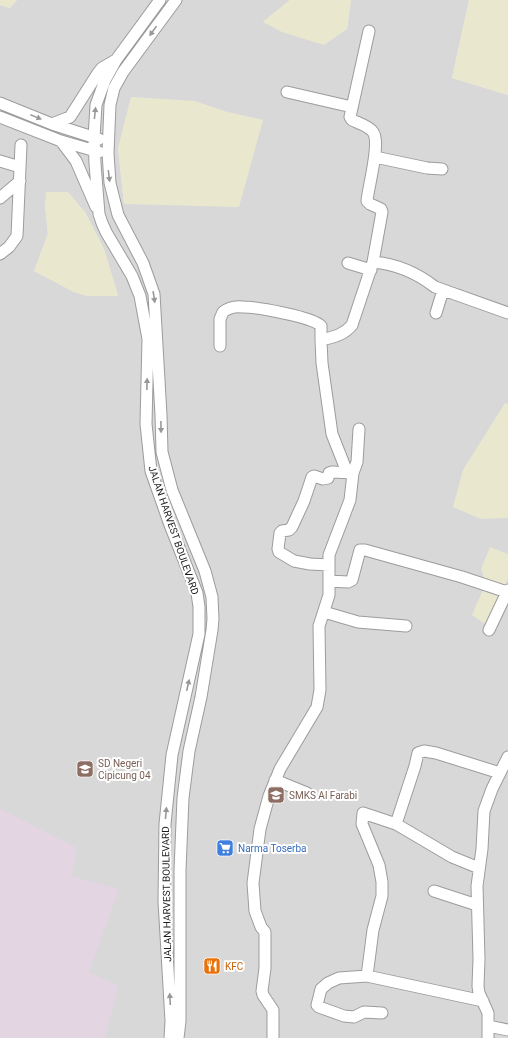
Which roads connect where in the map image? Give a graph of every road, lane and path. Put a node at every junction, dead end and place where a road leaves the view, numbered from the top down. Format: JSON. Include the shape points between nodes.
{"nodes":[{"id":1,"x":160,"y":0,"type":"edge"},
{"id":2,"x":176,"y":0,"type":"edge"},
{"id":3,"x":369,"y":31,"type":"dead end"},
{"id":4,"x":116,"y":60,"type":"junction"},
{"id":5,"x":287,"y":92,"type":"dead end"},
{"id":6,"x":0,"y":103,"type":"edge"},
{"id":7,"x":352,"y":107,"type":"junction"},
{"id":8,"x":0,"y":117,"type":"edge"},
{"id":9,"x":52,"y":124,"type":"junction"},
{"id":10,"x":94,"y":138,"type":"junction"},
{"id":11,"x":61,"y":140,"type":"junction"},
{"id":12,"x":108,"y":140,"type":"junction"},
{"id":13,"x":21,"y":146,"type":"dead end"},
{"id":14,"x":94,"y":152,"type":"junction"},
{"id":15,"x":108,"y":153,"type":"junction"},
{"id":16,"x":375,"y":157,"type":"junction"},
{"id":17,"x":0,"y":161,"type":"edge"},
{"id":18,"x":20,"y":167,"type":"junction"},
{"id":19,"x":442,"y":169,"type":"dead end"},
{"id":20,"x":20,"y":180,"type":"junction"},
{"id":21,"x":0,"y":198,"type":"edge"},
{"id":22,"x":99,"y":214,"type":"junction"},
{"id":23,"x":0,"y":254,"type":"edge"},
{"id":24,"x":348,"y":263,"type":"dead end"},
{"id":25,"x":372,"y":266,"type":"junction"},
{"id":26,"x":443,"y":290,"type":"junction"},
{"id":27,"x":436,"y":313,"type":"dead end"},
{"id":28,"x":508,"y":313,"type":"edge"},
{"id":29,"x":321,"y":340,"type":"junction"},
{"id":30,"x":220,"y":346,"type":"dead end"},
{"id":31,"x":359,"y":429,"type":"dead end"},
{"id":32,"x":350,"y":473,"type":"junction"},
{"id":33,"x":329,"y":565,"type":"junction"},
{"id":34,"x":329,"y":581,"type":"junction"},
{"id":35,"x":508,"y":591,"type":"edge"},
{"id":36,"x":324,"y":612,"type":"junction"},
{"id":37,"x":406,"y":626,"type":"dead end"},
{"id":38,"x":489,"y":630,"type":"dead end"},
{"id":39,"x":508,"y":757,"type":"edge"},
{"id":40,"x":500,"y":774,"type":"junction"},
{"id":41,"x":275,"y":780,"type":"junction"},
{"id":42,"x":307,"y":793,"type":"dead end"},
{"id":43,"x":396,"y":824,"type":"junction"},
{"id":44,"x":479,"y":868,"type":"junction"},
{"id":45,"x":434,"y":890,"type":"dead end"},
{"id":46,"x":477,"y":905,"type":"junction"},
{"id":47,"x":180,"y":908,"type":"junction"},
{"id":48,"x":165,"y":909,"type":"junction"},
{"id":49,"x":366,"y":976,"type":"junction"},
{"id":50,"x":483,"y":1001,"type":"junction"},
{"id":51,"x":382,"y":1013,"type":"dead end"},
{"id":52,"x":488,"y":1026,"type":"junction"},
{"id":53,"x":508,"y":1030,"type":"edge"},
{"id":54,"x":170,"y":1038,"type":"edge"},
{"id":55,"x":178,"y":1038,"type":"edge"},
{"id":56,"x":273,"y":1038,"type":"edge"},
{"id":57,"x":488,"y":1038,"type":"edge"}],
"edges":[{"from":1,"to":4,"type":"street","name":"JALAN HARVEST BOULEVARD"},
{"from":2,"to":12,"type":"street","name":"JALAN HARVEST BOULEVARD","one_way":true,"via":[[114,88],[110,105]]},
{"from":3,"to":7,"type":"street"},
{"from":4,"to":9,"type":"street","via":[[102,68],[70,117]]},
{"from":10,"to":4,"type":"street","name":"JALAN HARVEST BOULEVARD","one_way":true,"via":[[96,105]]},
{"from":5,"to":7,"type":"street"},
{"from":6,"to":9,"type":"street","one_way":true},
{"from":7,"to":16,"type":"street","via":[[351,119],[374,134]]},
{"from":8,"to":11,"type":"street"},
{"from":9,"to":10,"type":"street"},
{"from":10,"to":12,"type":"street"},
{"from":10,"to":14,"type":"street","name":"JALAN HARVEST BOULEVARD"},
{"from":11,"to":14,"type":"street"},
{"from":11,"to":22,"type":"street","via":[[76,161]]},
{"from":12,"to":15,"type":"street","name":"JALAN HARVEST BOULEVARD"},
{"from":13,"to":18,"type":"street"},
{"from":14,"to":15,"type":"street"},
{"from":14,"to":22,"type":"street","name":"JALAN HARVEST BOULEVARD"},
{"from":15,"to":47,"type":"street","name":"JALAN HARVEST BOULEVARD","one_way":true,"via":[[110,183],[118,215],[143,263],[154,294],[162,452],[172,490],[205,571],[212,597],[212,630],[188,751],[183,798]]},
{"from":16,"to":19,"type":"street"},
{"from":16,"to":25,"type":"street","via":[[367,200],[382,209],[382,212]]},
{"from":17,"to":18,"type":"street"},
{"from":18,"to":20,"type":"street"},
{"from":20,"to":21,"type":"street"},
{"from":20,"to":23,"type":"street","via":[[17,236]]},
{"from":48,"to":22,"type":"street","name":"JALAN HARVEST BOULEVARD","one_way":true,"via":[[167,796],[172,755],[200,634],[199,607],[197,593],[151,471],[146,424],[148,339],[140,296]]},
{"from":24,"to":25,"type":"street"},
{"from":25,"to":26,"type":"street","via":[[387,264],[408,271]]},
{"from":25,"to":29,"type":"street","via":[[352,325],[340,335]]},
{"from":26,"to":27,"type":"street"},
{"from":26,"to":28,"type":"street"},
{"from":29,"to":30,"type":"street","via":[[320,326],[313,321],[243,306],[222,312]]},
{"from":29,"to":32,"type":"street","via":[[332,434]]},
{"from":31,"to":32,"type":"street","via":[[357,462]]},
{"from":32,"to":33,"type":"street","via":[[350,500],[329,552]]},
{"from":32,"to":33,"type":"street","via":[[332,472],[323,480],[312,476],[292,527],[280,533],[279,552],[294,561]]},
{"from":33,"to":34,"type":"street"},
{"from":34,"to":35,"type":"street","via":[[352,580],[360,550],[365,550]]},
{"from":34,"to":36,"type":"street","via":[[329,595]]},
{"from":35,"to":38,"type":"street"},
{"from":36,"to":37,"type":"street","via":[[358,622]]},
{"from":36,"to":41,"type":"street","via":[[319,626],[320,690],[317,707]]},
{"from":39,"to":40,"type":"street"},
{"from":40,"to":43,"type":"street","via":[[436,753],[424,750],[419,752]]},
{"from":40,"to":44,"type":"street","via":[[484,811]]},
{"from":41,"to":42,"type":"street"},
{"from":41,"to":56,"type":"street","via":[[260,829],[253,883],[255,911],[265,935],[262,990],[273,1010]]},
{"from":43,"to":44,"type":"street","via":[[452,857]]},
{"from":43,"to":49,"type":"street","via":[[365,813],[362,816],[362,824],[379,865],[382,882],[382,896],[373,930]]},
{"from":44,"to":46,"type":"street"},
{"from":45,"to":46,"type":"street"},
{"from":46,"to":50,"type":"street","via":[[478,986]]},
{"from":47,"to":48,"type":"street"},
{"from":47,"to":55,"type":"street","name":"JALAN HARVEST BOULEVARD"},
{"from":54,"to":48,"type":"street","name":"JALAN HARVEST BOULEVARD","one_way":true},
{"from":49,"to":50,"type":"street"},
{"from":49,"to":51,"type":"street","via":[[338,978],[328,983],[321,989],[318,1005],[344,1016],[364,1012]]},
{"from":50,"to":52,"type":"street","via":[[488,1013]]},
{"from":52,"to":53,"type":"street"},
{"from":52,"to":57,"type":"street"}]}
